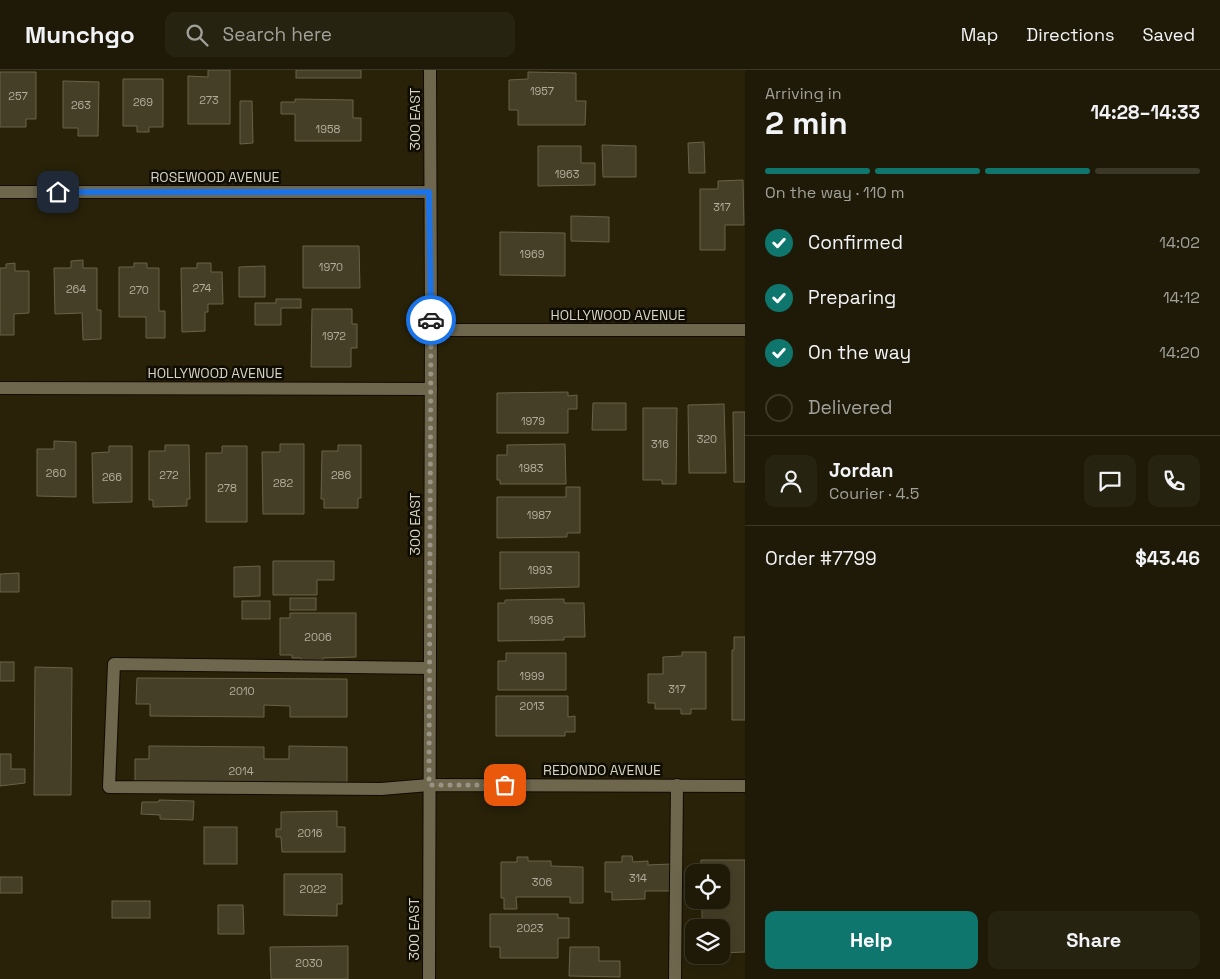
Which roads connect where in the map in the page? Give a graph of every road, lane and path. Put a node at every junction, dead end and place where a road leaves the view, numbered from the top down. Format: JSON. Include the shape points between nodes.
{"nodes":[{"id":1,"x":430,"y":70,"type":"edge"},
{"id":2,"x":0,"y":192,"type":"edge"},
{"id":3,"x":429,"y":192,"type":"junction"},
{"id":4,"x":431,"y":330,"type":"junction"},
{"id":5,"x":745,"y":330,"type":"edge"},
{"id":6,"x":0,"y":388,"type":"edge"},
{"id":7,"x":431,"y":389,"type":"junction"},
{"id":8,"x":430,"y":668,"type":"junction"},
{"id":9,"x":429,"y":785,"type":"junction"},
{"id":10,"x":676,"y":786,"type":"junction"},
{"id":11,"x":745,"y":786,"type":"edge"},
{"id":12,"x":429,"y":979,"type":"edge"},
{"id":13,"x":675,"y":979,"type":"edge"}],
"edges":[{"from":1,"to":3,"type":"street","name":"300 EAST"},
{"from":2,"to":3,"type":"street","name":"ROSEWOOD AVENUE"},
{"from":3,"to":4,"type":"street","name":"300 EAST"},
{"from":4,"to":5,"type":"street","name":"HOLLYWOOD AVENUE"},
{"from":4,"to":7,"type":"street","name":"300 EAST"},
{"from":6,"to":7,"type":"street","name":"HOLLYWOOD AVENUE"},
{"from":7,"to":8,"type":"street","name":"300 EAST"},
{"from":8,"to":9,"type":"street","name":"300 EAST"},
{"from":8,"to":9,"type":"street","name":"REDONDO AVENUE","via":[[114,664],[110,787],[381,789]]},
{"from":9,"to":10,"type":"street","name":"REDONDO AVENUE"},
{"from":9,"to":12,"type":"street","name":"300 EAST"},
{"from":10,"to":11,"type":"street","name":"REDONDO AVENUE"},
{"from":10,"to":13,"type":"street"}]}
